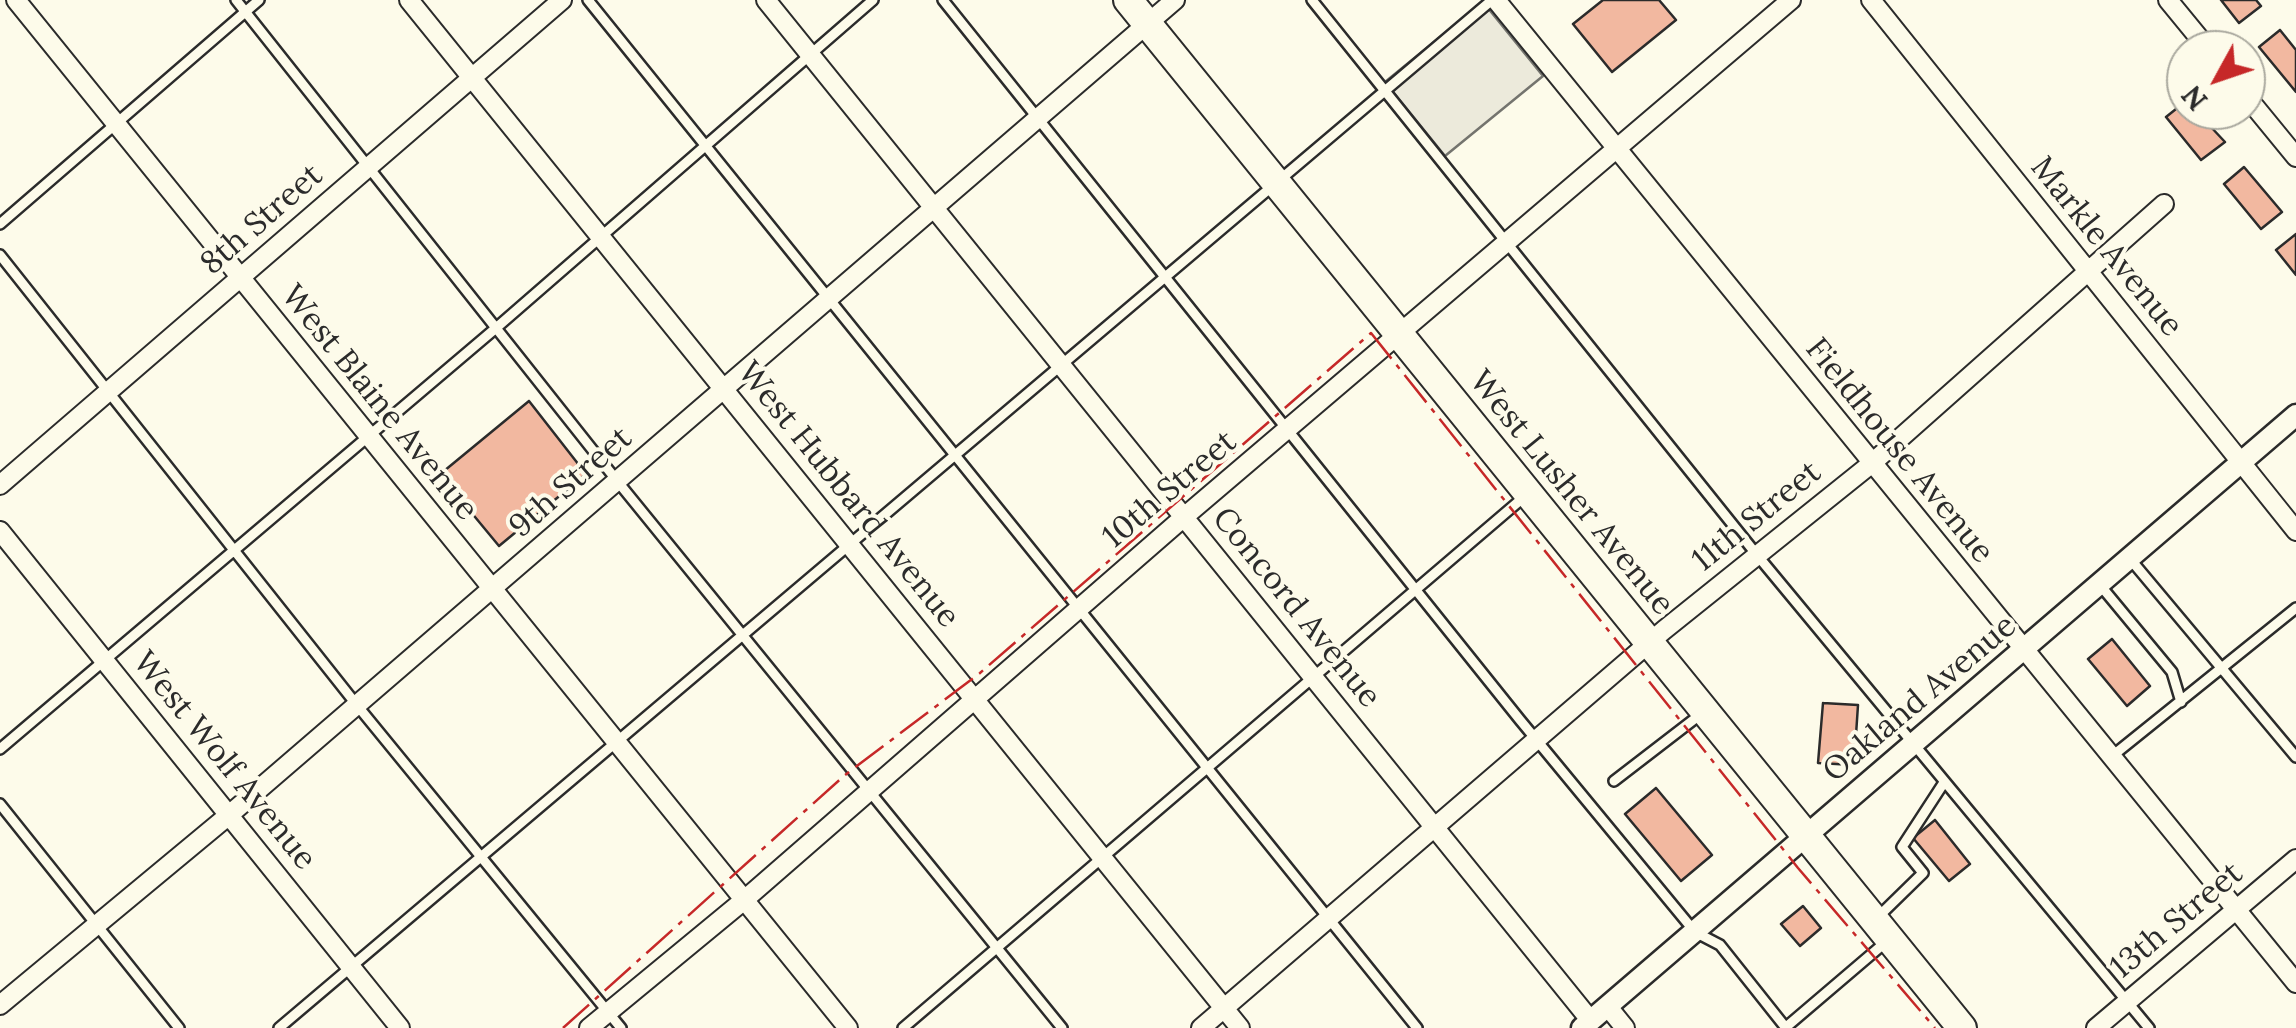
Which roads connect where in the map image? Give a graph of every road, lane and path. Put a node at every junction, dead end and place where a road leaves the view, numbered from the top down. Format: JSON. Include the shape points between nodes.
{"nodes":[{"id":1,"x":16,"y":0,"type":"edge"},
{"id":2,"x":236,"y":0,"type":"edge"},
{"id":3,"x":259,"y":0,"type":"edge"},
{"id":4,"x":409,"y":0,"type":"edge"},
{"id":5,"x":562,"y":0,"type":"edge"},
{"id":6,"x":588,"y":0,"type":"edge"},
{"id":7,"x":766,"y":0,"type":"edge"},
{"id":8,"x":873,"y":0,"type":"edge"},
{"id":9,"x":943,"y":0,"type":"edge"},
{"id":10,"x":1128,"y":0,"type":"edge"},
{"id":11,"x":1175,"y":0,"type":"edge"},
{"id":12,"x":1312,"y":0,"type":"edge"},
{"id":13,"x":1494,"y":0,"type":"edge"},
{"id":14,"x":1791,"y":0,"type":"edge"},
{"id":15,"x":1871,"y":0,"type":"edge"},
{"id":16,"x":2168,"y":0,"type":"edge"},
{"id":17,"x":246,"y":12,"type":"junction"},
{"id":18,"x":1147,"y":24,"type":"junction"},
{"id":19,"x":2193,"y":30,"type":"edge"},
{"id":20,"x":811,"y":56,"type":"junction"},
{"id":21,"x":472,"y":78,"type":"junction"},
{"id":22,"x":1384,"y":90,"type":"junction"},
{"id":23,"x":1037,"y":117,"type":"junction"},
{"id":24,"x":2266,"y":121,"type":"edge"},
{"id":25,"x":115,"y":123,"type":"junction"},
{"id":26,"x":704,"y":144,"type":"junction"},
{"id":27,"x":1618,"y":152,"type":"junction"},
{"id":28,"x":2296,"y":158,"type":"edge"},
{"id":29,"x":369,"y":168,"type":"junction"},
{"id":30,"x":1275,"y":182,"type":"junction"},
{"id":31,"x":2164,"y":204,"type":"dead end"},
{"id":32,"x":932,"y":206,"type":"junction"},
{"id":33,"x":0,"y":224,"type":"edge"},
{"id":34,"x":600,"y":237,"type":"junction"},
{"id":35,"x":1507,"y":245,"type":"junction"},
{"id":36,"x":0,"y":256,"type":"edge"},
{"id":37,"x":2086,"y":271,"type":"junction"},
{"id":38,"x":1163,"y":275,"type":"junction"},
{"id":39,"x":240,"y":279,"type":"junction"},
{"id":40,"x":827,"y":299,"type":"junction"},
{"id":41,"x":496,"y":328,"type":"junction"},
{"id":42,"x":1399,"y":336,"type":"junction"},
{"id":43,"x":1059,"y":363,"type":"junction"},
{"id":44,"x":109,"y":390,"type":"junction"},
{"id":45,"x":724,"y":390,"type":"junction"},
{"id":46,"x":2296,"y":415,"type":"edge"},
{"id":47,"x":1286,"y":431,"type":"junction"},
{"id":48,"x":367,"y":437,"type":"junction"},
{"id":49,"x":952,"y":454,"type":"junction"},
{"id":50,"x":2240,"y":463,"type":"junction"},
{"id":51,"x":1871,"y":464,"type":"junction"},
{"id":52,"x":618,"y":482,"type":"junction"},
{"id":53,"x":0,"y":484,"type":"edge"},
{"id":54,"x":1527,"y":494,"type":"junction"},
{"id":55,"x":1184,"y":516,"type":"junction"},
{"id":56,"x":0,"y":531,"type":"edge"},
{"id":57,"x":2296,"y":531,"type":"edge"},
{"id":58,"x":848,"y":543,"type":"junction"},
{"id":59,"x":232,"y":548,"type":"junction"},
{"id":60,"x":1757,"y":555,"type":"junction"},
{"id":61,"x":2130,"y":558,"type":"junction"},
{"id":62,"x":2100,"y":585,"type":"junction"},
{"id":63,"x":1414,"y":590,"type":"junction"},
{"id":64,"x":491,"y":591,"type":"junction"},
{"id":65,"x":2296,"y":608,"type":"edge"},
{"id":66,"x":1077,"y":610,"type":"junction"},
{"id":67,"x":744,"y":632,"type":"junction"},
{"id":68,"x":1648,"y":644,"type":"junction"},
{"id":69,"x":2023,"y":652,"type":"junction"},
{"id":70,"x":104,"y":660,"type":"junction"},
{"id":71,"x":2223,"y":670,"type":"junction"},
{"id":72,"x":1312,"y":675,"type":"junction"},
{"id":73,"x":974,"y":699,"type":"junction"},
{"id":74,"x":2181,"y":702,"type":"junction"},
{"id":75,"x":356,"y":704,"type":"junction"},
{"id":76,"x":1703,"y":712,"type":"junction"},
{"id":77,"x":1537,"y":740,"type":"junction"},
{"id":78,"x":614,"y":742,"type":"junction"},
{"id":79,"x":1912,"y":746,"type":"junction"},
{"id":80,"x":0,"y":749,"type":"edge"},
{"id":81,"x":2296,"y":757,"type":"edge"},
{"id":82,"x":2111,"y":758,"type":"junction"},
{"id":83,"x":1206,"y":765,"type":"junction"},
{"id":84,"x":1614,"y":781,"type":"dead end"},
{"id":85,"x":1943,"y":784,"type":"junction"},
{"id":86,"x":870,"y":790,"type":"junction"},
{"id":87,"x":0,"y":804,"type":"edge"},
{"id":88,"x":229,"y":815,"type":"junction"},
{"id":89,"x":1436,"y":828,"type":"junction"},
{"id":90,"x":1805,"y":837,"type":"junction"},
{"id":91,"x":481,"y":856,"type":"junction"},
{"id":92,"x":1103,"y":858,"type":"junction"},
{"id":93,"x":2296,"y":860,"type":"edge"},
{"id":94,"x":743,"y":901,"type":"junction"},
{"id":95,"x":2237,"y":911,"type":"junction"},
{"id":96,"x":1330,"y":918,"type":"junction"},
{"id":97,"x":96,"y":925,"type":"junction"},
{"id":98,"x":1882,"y":930,"type":"junction"},
{"id":99,"x":1695,"y":932,"type":"junction"},
{"id":100,"x":999,"y":948,"type":"junction"},
{"id":101,"x":351,"y":967,"type":"junction"},
{"id":102,"x":2296,"y":983,"type":"edge"},
{"id":103,"x":2128,"y":1002,"type":"junction"},
{"id":104,"x":0,"y":1006,"type":"edge"},
{"id":105,"x":1224,"y":1008,"type":"junction"},
{"id":106,"x":608,"y":1011,"type":"junction"},
{"id":107,"x":1594,"y":1018,"type":"edge"},
{"id":108,"x":180,"y":1028,"type":"edge"},
{"id":109,"x":280,"y":1028,"type":"edge"},
{"id":110,"x":400,"y":1028,"type":"edge"},
{"id":111,"x":589,"y":1028,"type":"edge"},
{"id":112,"x":622,"y":1028,"type":"edge"},
{"id":113,"x":848,"y":1028,"type":"edge"},
{"id":114,"x":903,"y":1028,"type":"edge"},
{"id":115,"x":1062,"y":1028,"type":"edge"},
{"id":116,"x":1201,"y":1028,"type":"edge"},
{"id":117,"x":1240,"y":1028,"type":"edge"},
{"id":118,"x":1417,"y":1028,"type":"edge"},
{"id":119,"x":1626,"y":1028,"type":"edge"},
{"id":120,"x":1785,"y":1028,"type":"edge"},
{"id":121,"x":1962,"y":1028,"type":"edge"},
{"id":122,"x":2096,"y":1028,"type":"edge"},
{"id":123,"x":2149,"y":1028,"type":"edge"}],
"edges":[{"from":1,"to":25,"type":"street","name":"West Blaine Avenue"},
{"from":2,"to":17,"type":"lane"},
{"from":3,"to":17,"type":"lane"},
{"from":4,"to":21,"type":"street","name":"West Hubbard Avenue"},
{"from":5,"to":21,"type":"street","name":"8th Street"},
{"from":6,"to":26,"type":"lane"},
{"from":7,"to":20,"type":"street","name":"Concord Avenue"},
{"from":8,"to":20,"type":"lane"},
{"from":9,"to":23,"type":"lane"},
{"from":10,"to":18,"type":"main road","name":"West Lusher Avenue"},
{"from":11,"to":18,"type":"street","name":"9th Street"},
{"from":12,"to":22,"type":"lane"},
{"from":13,"to":22,"type":"lane"},
{"from":13,"to":27,"type":"street","name":"Fieldhouse Avenue"},
{"from":14,"to":27,"type":"street","name":"10th Street"},
{"from":15,"to":37,"type":"street","name":"Markle Avenue"},
{"from":16,"to":19,"type":"street"},
{"from":17,"to":25,"type":"lane"},
{"from":17,"to":29,"type":"lane"},
{"from":18,"to":23,"type":"street","name":"9th Street"},
{"from":18,"to":30,"type":"main road","name":"West Lusher Avenue"},
{"from":20,"to":26,"type":"lane"},
{"from":20,"to":32,"type":"street","name":"Concord Avenue"},
{"from":21,"to":29,"type":"street","name":"8th Street"},
{"from":21,"to":34,"type":"street","name":"West Hubbard Avenue"},
{"from":22,"to":30,"type":"lane"},
{"from":22,"to":35,"type":"lane"},
{"from":23,"to":32,"type":"street","name":"9th Street"},
{"from":23,"to":38,"type":"lane"},
{"from":24,"to":28,"type":"street"},
{"from":25,"to":33,"type":"lane"},
{"from":25,"to":39,"type":"street","name":"West Blaine Avenue"},
{"from":26,"to":34,"type":"lane"},
{"from":26,"to":40,"type":"lane"},
{"from":27,"to":35,"type":"street","name":"10th Street"},
{"from":27,"to":51,"type":"street","name":"Fieldhouse Avenue"},
{"from":29,"to":39,"type":"street","name":"8th Street"},
{"from":29,"to":41,"type":"lane"},
{"from":30,"to":38,"type":"lane"},
{"from":30,"to":42,"type":"main road","name":"West Lusher Avenue"},
{"from":31,"to":37,"type":"street","name":"11th Street"},
{"from":32,"to":40,"type":"street","name":"9th Street"},
{"from":32,"to":43,"type":"street","name":"Concord Avenue"},
{"from":34,"to":41,"type":"lane"},
{"from":34,"to":45,"type":"street","name":"West Hubbard Avenue"},
{"from":35,"to":42,"type":"street","name":"10th Street"},
{"from":35,"to":60,"type":"lane"},
{"from":36,"to":44,"type":"lane"},
{"from":37,"to":50,"type":"street","name":"Markle Avenue"},
{"from":37,"to":51,"type":"street","name":"11th Street"},
{"from":38,"to":43,"type":"lane"},
{"from":38,"to":47,"type":"lane"},
{"from":39,"to":44,"type":"street","name":"8th Street"},
{"from":39,"to":48,"type":"street","name":"West Blaine Avenue"},
{"from":40,"to":45,"type":"street","name":"9th Street"},
{"from":40,"to":49,"type":"lane"},
{"from":41,"to":48,"type":"lane"},
{"from":41,"to":52,"type":"lane"},
{"from":42,"to":47,"type":"street","name":"10th Street"},
{"from":42,"to":54,"type":"main road","name":"West Lusher Avenue"},
{"from":43,"to":49,"type":"lane"},
{"from":43,"to":55,"type":"street","name":"Concord Avenue"},
{"from":44,"to":53,"type":"street","name":"8th Street"},
{"from":44,"to":59,"type":"lane"},
{"from":45,"to":52,"type":"street","name":"9th Street"},
{"from":45,"to":58,"type":"street","name":"West Hubbard Avenue"},
{"from":46,"to":50,"type":"street","name":"Oakland Avenue"},
{"from":47,"to":55,"type":"street","name":"10th Street"},
{"from":47,"to":63,"type":"lane"},
{"from":48,"to":59,"type":"lane"},
{"from":48,"to":64,"type":"street","name":"West Blaine Avenue"},
{"from":49,"to":58,"type":"lane"},
{"from":49,"to":66,"type":"lane"},
{"from":50,"to":57,"type":"street","name":"Markle Avenue"},
{"from":50,"to":61,"type":"street","name":"Oakland Avenue"},
{"from":51,"to":60,"type":"street","name":"11th Street"},
{"from":51,"to":69,"type":"street","name":"Fieldhouse Avenue"},
{"from":52,"to":64,"type":"street","name":"9th Street"},
{"from":52,"to":67,"type":"lane"},
{"from":54,"to":63,"type":"lane"},
{"from":54,"to":68,"type":"main road","name":"West Lusher Avenue"},
{"from":55,"to":66,"type":"street","name":"10th Street"},
{"from":55,"to":72,"type":"street","name":"Concord Avenue"},
{"from":56,"to":70,"type":"street","name":"West Wolf Avenue"},
{"from":58,"to":67,"type":"lane"},
{"from":58,"to":73,"type":"street","name":"West Hubbard Avenue"},
{"from":59,"to":70,"type":"lane"},
{"from":59,"to":75,"type":"lane"},
{"from":60,"to":68,"type":"street","name":"11th Street"},
{"from":60,"to":79,"type":"lane"},
{"from":61,"to":62,"type":"street","name":"Oakland Avenue"},
{"from":61,"to":71,"type":"lane"},
{"from":62,"to":69,"type":"street","name":"Oakland Avenue"},
{"from":62,"to":74,"type":"lane","via":[[2172,672]]},
{"from":63,"to":72,"type":"lane"},
{"from":63,"to":77,"type":"lane"},
{"from":64,"to":75,"type":"street","name":"9th Street"},
{"from":64,"to":78,"type":"street","name":"West Blaine Avenue"},
{"from":65,"to":71,"type":"lane"},
{"from":66,"to":73,"type":"street","name":"10th Street"},
{"from":66,"to":83,"type":"lane"},
{"from":67,"to":78,"type":"lane"},
{"from":67,"to":86,"type":"lane"},
{"from":68,"to":76,"type":"main road","name":"West Lusher Avenue"},
{"from":68,"to":77,"type":"street","name":"11th Street"},
{"from":69,"to":79,"type":"street","name":"Oakland Avenue"},
{"from":69,"to":82,"type":"street","name":"Fieldhouse Avenue"},
{"from":70,"to":80,"type":"lane"},
{"from":70,"to":88,"type":"street","name":"West Wolf Avenue"},
{"from":71,"to":74,"type":"lane"},
{"from":71,"to":81,"type":"lane"},
{"from":72,"to":83,"type":"lane"},
{"from":72,"to":89,"type":"street","name":"Concord Avenue"},
{"from":73,"to":86,"type":"street","name":"10th Street"},
{"from":73,"to":92,"type":"street","name":"West Hubbard Avenue"},
{"from":74,"to":82,"type":"lane"},
{"from":75,"to":88,"type":"street","name":"9th Street"},
{"from":75,"to":91,"type":"lane"},
{"from":76,"to":84,"type":"lane"},
{"from":76,"to":90,"type":"main road","name":"West Lusher Avenue"},
{"from":77,"to":89,"type":"street","name":"11th Street"},
{"from":77,"to":99,"type":"lane"},
{"from":78,"to":91,"type":"lane"},
{"from":78,"to":94,"type":"street","name":"West Blaine Avenue"},
{"from":79,"to":85,"type":"lane"},
{"from":79,"to":90,"type":"street","name":"Oakland Avenue"},
{"from":82,"to":95,"type":"street","name":"Fieldhouse Avenue"},
{"from":83,"to":92,"type":"lane"},
{"from":83,"to":96,"type":"lane"},
{"from":85,"to":98,"type":"lane","via":[[1902,847],[1923,872]]},
{"from":85,"to":103,"type":"lane"},
{"from":86,"to":94,"type":"street","name":"10th Street"},
{"from":86,"to":100,"type":"lane"},
{"from":87,"to":97,"type":"lane"},
{"from":88,"to":97,"type":"street","name":"9th Street"},
{"from":88,"to":101,"type":"street","name":"West Wolf Avenue"},
{"from":89,"to":96,"type":"street","name":"11th Street"},
{"from":89,"to":107,"type":"street","name":"Concord Avenue"},
{"from":90,"to":98,"type":"main road","name":"West Lusher Avenue"},
{"from":90,"to":99,"type":"street","name":"Oakland Avenue"},
{"from":91,"to":101,"type":"lane"},
{"from":91,"to":106,"type":"lane"},
{"from":92,"to":100,"type":"lane"},
{"from":92,"to":105,"type":"street","name":"West Hubbard Avenue"},
{"from":93,"to":95,"type":"street","name":"13th Street"},
{"from":94,"to":106,"type":"street","name":"10th Street"},
{"from":94,"to":113,"type":"street","name":"West Blaine Avenue"},
{"from":95,"to":102,"type":"street","name":"Fieldhouse Avenue"},
{"from":95,"to":103,"type":"street","name":"13th Street"},
{"from":96,"to":105,"type":"street","name":"11th Street"},
{"from":96,"to":118,"type":"lane"},
{"from":97,"to":104,"type":"street","name":"9th Street"},
{"from":97,"to":108,"type":"lane"},
{"from":98,"to":120,"type":"lane"},
{"from":98,"to":121,"type":"main road","name":"West Lusher Avenue"},
{"from":99,"to":107,"type":"street","name":"Oakland Avenue"},
{"from":99,"to":120,"type":"lane","via":[[1720,946]]},
{"from":100,"to":114,"type":"lane"},
{"from":100,"to":115,"type":"lane"},
{"from":101,"to":109,"type":"lane"},
{"from":101,"to":110,"type":"street","name":"West Wolf Avenue"},
{"from":103,"to":122,"type":"street","name":"13th Street"},
{"from":103,"to":123,"type":"lane"},
{"from":105,"to":116,"type":"street","name":"11th Street"},
{"from":105,"to":117,"type":"street","name":"West Hubbard Avenue"},
{"from":106,"to":111,"type":"street","name":"10th Street"},
{"from":106,"to":112,"type":"lane"},
{"from":107,"to":119,"type":"street","name":"Concord Avenue"}]}
